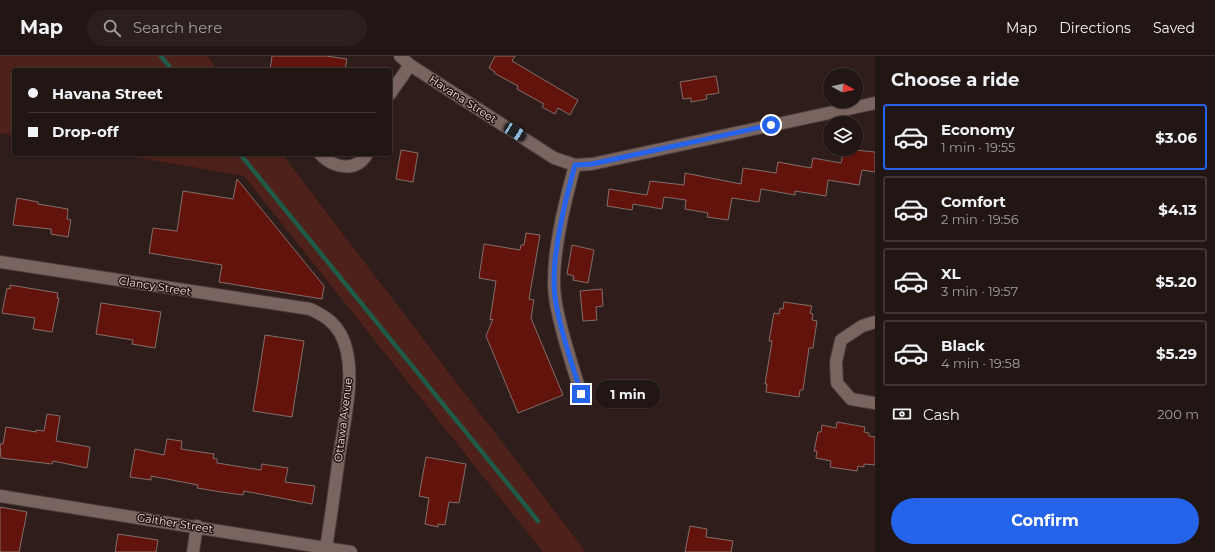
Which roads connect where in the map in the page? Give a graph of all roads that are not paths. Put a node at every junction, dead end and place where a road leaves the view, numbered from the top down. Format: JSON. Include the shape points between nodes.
{"nodes":[{"id":1,"x":400,"y":56,"type":"edge"},
{"id":2,"x":410,"y":65,"type":"junction"},
{"id":3,"x":392,"y":91,"type":"edge"},
{"id":4,"x":875,"y":103,"type":"edge"},
{"id":5,"x":322,"y":156,"type":"edge"},
{"id":6,"x":367,"y":156,"type":"edge"},
{"id":7,"x":575,"y":165,"type":"junction"},
{"id":8,"x":0,"y":262,"type":"edge"},
{"id":9,"x":310,"y":310,"type":"joint"},
{"id":10,"x":875,"y":322,"type":"edge"},
{"id":11,"x":581,"y":394,"type":"dead end"},
{"id":12,"x":875,"y":403,"type":"edge"},
{"id":13,"x":0,"y":496,"type":"edge"},
{"id":14,"x":198,"y":526,"type":"junction"},
{"id":15,"x":326,"y":548,"type":"junction"},
{"id":16,"x":193,"y":552,"type":"edge"},
{"id":17,"x":351,"y":552,"type":"edge"}],
"edges":[{"from":1,"to":2,"type":"street","name":"Havana Street"},
{"from":2,"to":3,"type":"street"},
{"from":2,"to":7,"type":"street","name":"Havana Street","via":[[554,158]]},
{"from":4,"to":7,"type":"street","name":"Havana Street","via":[[592,164]]},
{"from":5,"to":6,"type":"street","via":[[328,162],[340,166],[353,166]]},
{"from":7,"to":11,"type":"street","via":[[559,234],[554,281],[555,297]]},
{"from":8,"to":9,"type":"street","name":"Clancy Street"},
{"from":9,"to":15,"type":"street","name":"Ottawa Avenue","via":[[322,314],[341,334],[349,370]]},
{"from":10,"to":12,"type":"street","via":[[862,326],[840,340],[836,369],[837,383],[851,399]]},
{"from":13,"to":14,"type":"street","name":"Gaither Street"},
{"from":14,"to":15,"type":"street","name":"Gaither Street"},
{"from":14,"to":16,"type":"street"},
{"from":15,"to":17,"type":"street","name":"Gaither Street"}]}
